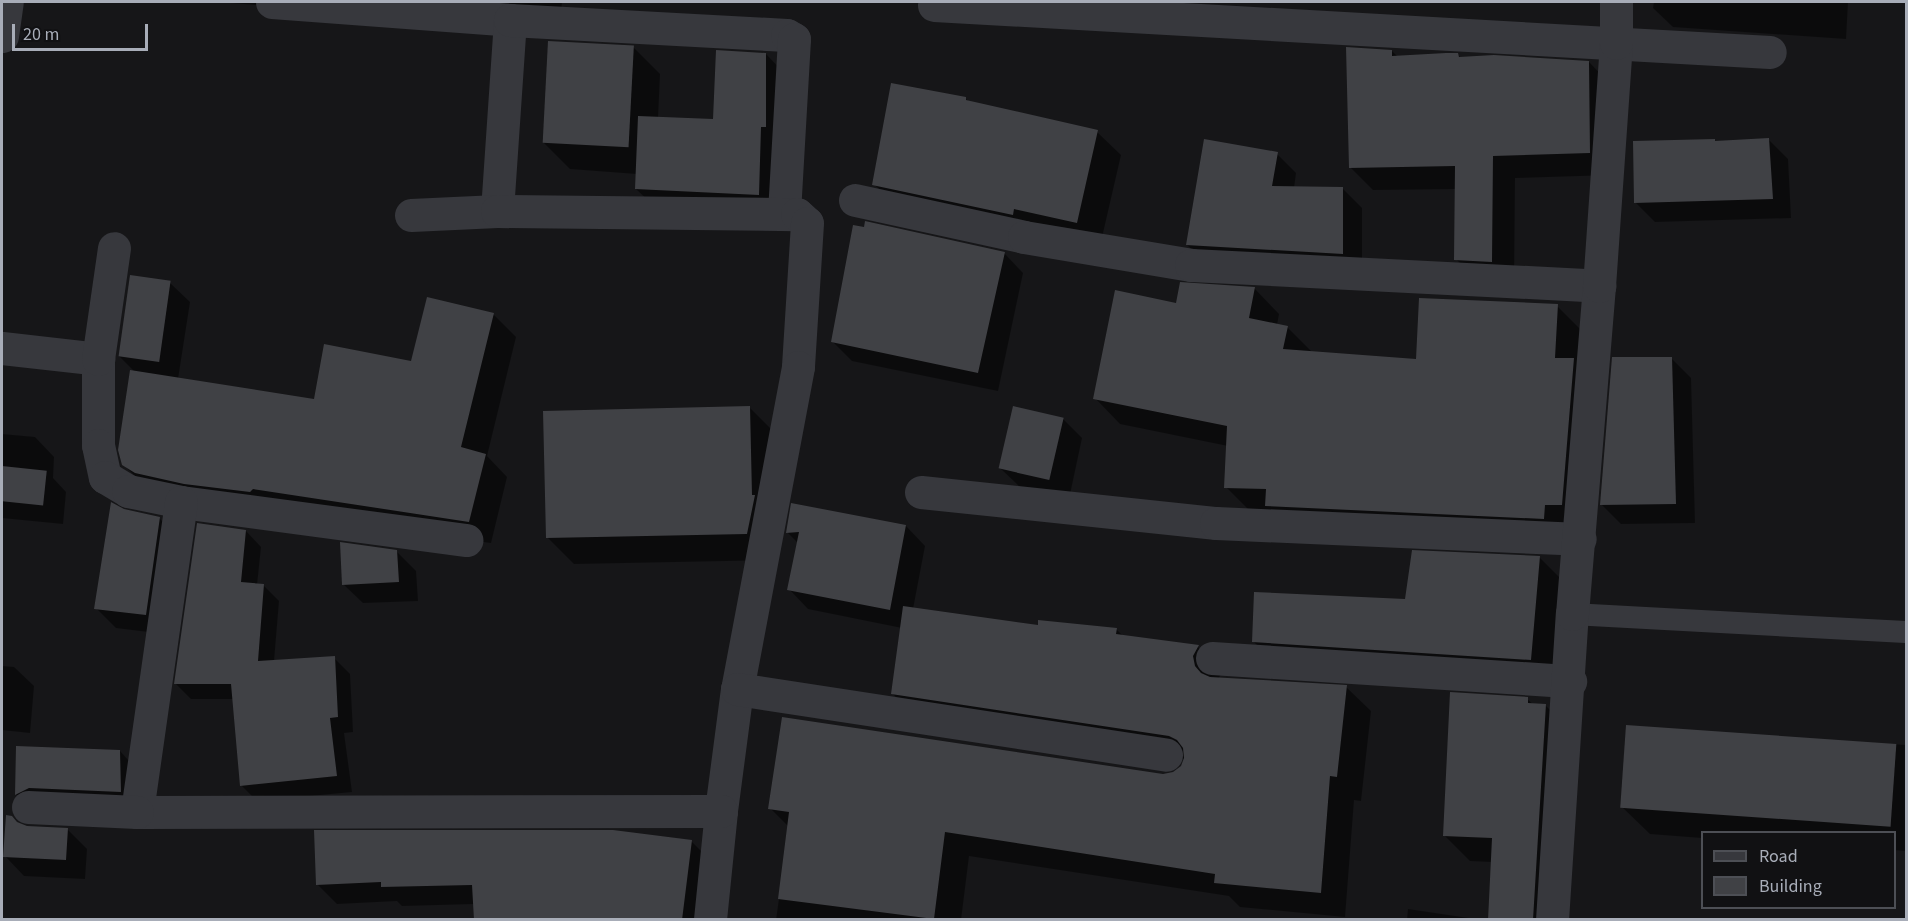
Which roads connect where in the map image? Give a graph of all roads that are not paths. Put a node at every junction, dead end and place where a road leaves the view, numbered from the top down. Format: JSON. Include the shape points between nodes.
{"nodes":[{"id":1,"x":7,"y":2,"type":"edge"},
{"id":2,"x":272,"y":2,"type":"edge"},
{"id":3,"x":1616,"y":2,"type":"edge"},
{"id":4,"x":934,"y":5,"type":"dead end"},
{"id":5,"x":510,"y":20,"type":"junction"},
{"id":6,"x":2,"y":36,"type":"edge"},
{"id":7,"x":1616,"y":43,"type":"junction"},
{"id":8,"x":1770,"y":52,"type":"dead end"},
{"id":9,"x":855,"y":200,"type":"dead end"},
{"id":10,"x":497,"y":211,"type":"junction"},
{"id":11,"x":784,"y":214,"type":"junction"},
{"id":12,"x":411,"y":215,"type":"dead end"},
{"id":13,"x":114,"y":248,"type":"dead end"},
{"id":14,"x":1599,"y":286,"type":"junction"},
{"id":15,"x":2,"y":348,"type":"edge"},
{"id":16,"x":98,"y":359,"type":"junction"},
{"id":17,"x":921,"y":492,"type":"dead end"},
{"id":18,"x":181,"y":502,"type":"junction"},
{"id":19,"x":1580,"y":539,"type":"junction"},
{"id":20,"x":466,"y":540,"type":"dead end"},
{"id":21,"x":1572,"y":614,"type":"junction"},
{"id":22,"x":1906,"y":632,"type":"edge"},
{"id":23,"x":1212,"y":658,"type":"dead end"},
{"id":24,"x":1570,"y":681,"type":"junction"},
{"id":25,"x":737,"y":689,"type":"junction"},
{"id":26,"x":1166,"y":755,"type":"dead end"},
{"id":27,"x":28,"y":807,"type":"dead end"},
{"id":28,"x":721,"y":811,"type":"junction"},
{"id":29,"x":137,"y":812,"type":"junction"},
{"id":30,"x":710,"y":920,"type":"edge"},
{"id":31,"x":1552,"y":920,"type":"edge"}],
"edges":[{"from":1,"to":6,"type":"street"},
{"from":2,"to":5,"type":"street"},
{"from":3,"to":7,"type":"street"},
{"from":4,"to":7,"type":"street"},
{"from":5,"to":10,"type":"street"},
{"from":5,"to":11,"type":"street","via":[[787,35],[794,39]]},
{"from":7,"to":8,"type":"street"},
{"from":7,"to":14,"type":"street"},
{"from":9,"to":14,"type":"street","via":[[1024,237],[1191,265]]},
{"from":10,"to":11,"type":"street"},
{"from":10,"to":12,"type":"street"},
{"from":11,"to":25,"type":"street","via":[[801,215],[807,223],[798,367]]},
{"from":13,"to":16,"type":"street"},
{"from":14,"to":19,"type":"street"},
{"from":15,"to":16,"type":"street"},
{"from":16,"to":18,"type":"street","via":[[98,445],[105,477],[128,491]]},
{"from":17,"to":19,"type":"street","via":[[1216,523]]},
{"from":18,"to":20,"type":"street"},
{"from":18,"to":29,"type":"street"},
{"from":19,"to":21,"type":"street"},
{"from":21,"to":22,"type":"lane"},
{"from":21,"to":24,"type":"street"},
{"from":23,"to":24,"type":"street"},
{"from":24,"to":31,"type":"street"},
{"from":25,"to":26,"type":"street"},
{"from":25,"to":28,"type":"street"},
{"from":27,"to":29,"type":"street"},
{"from":28,"to":29,"type":"street"},
{"from":28,"to":30,"type":"street"}]}
